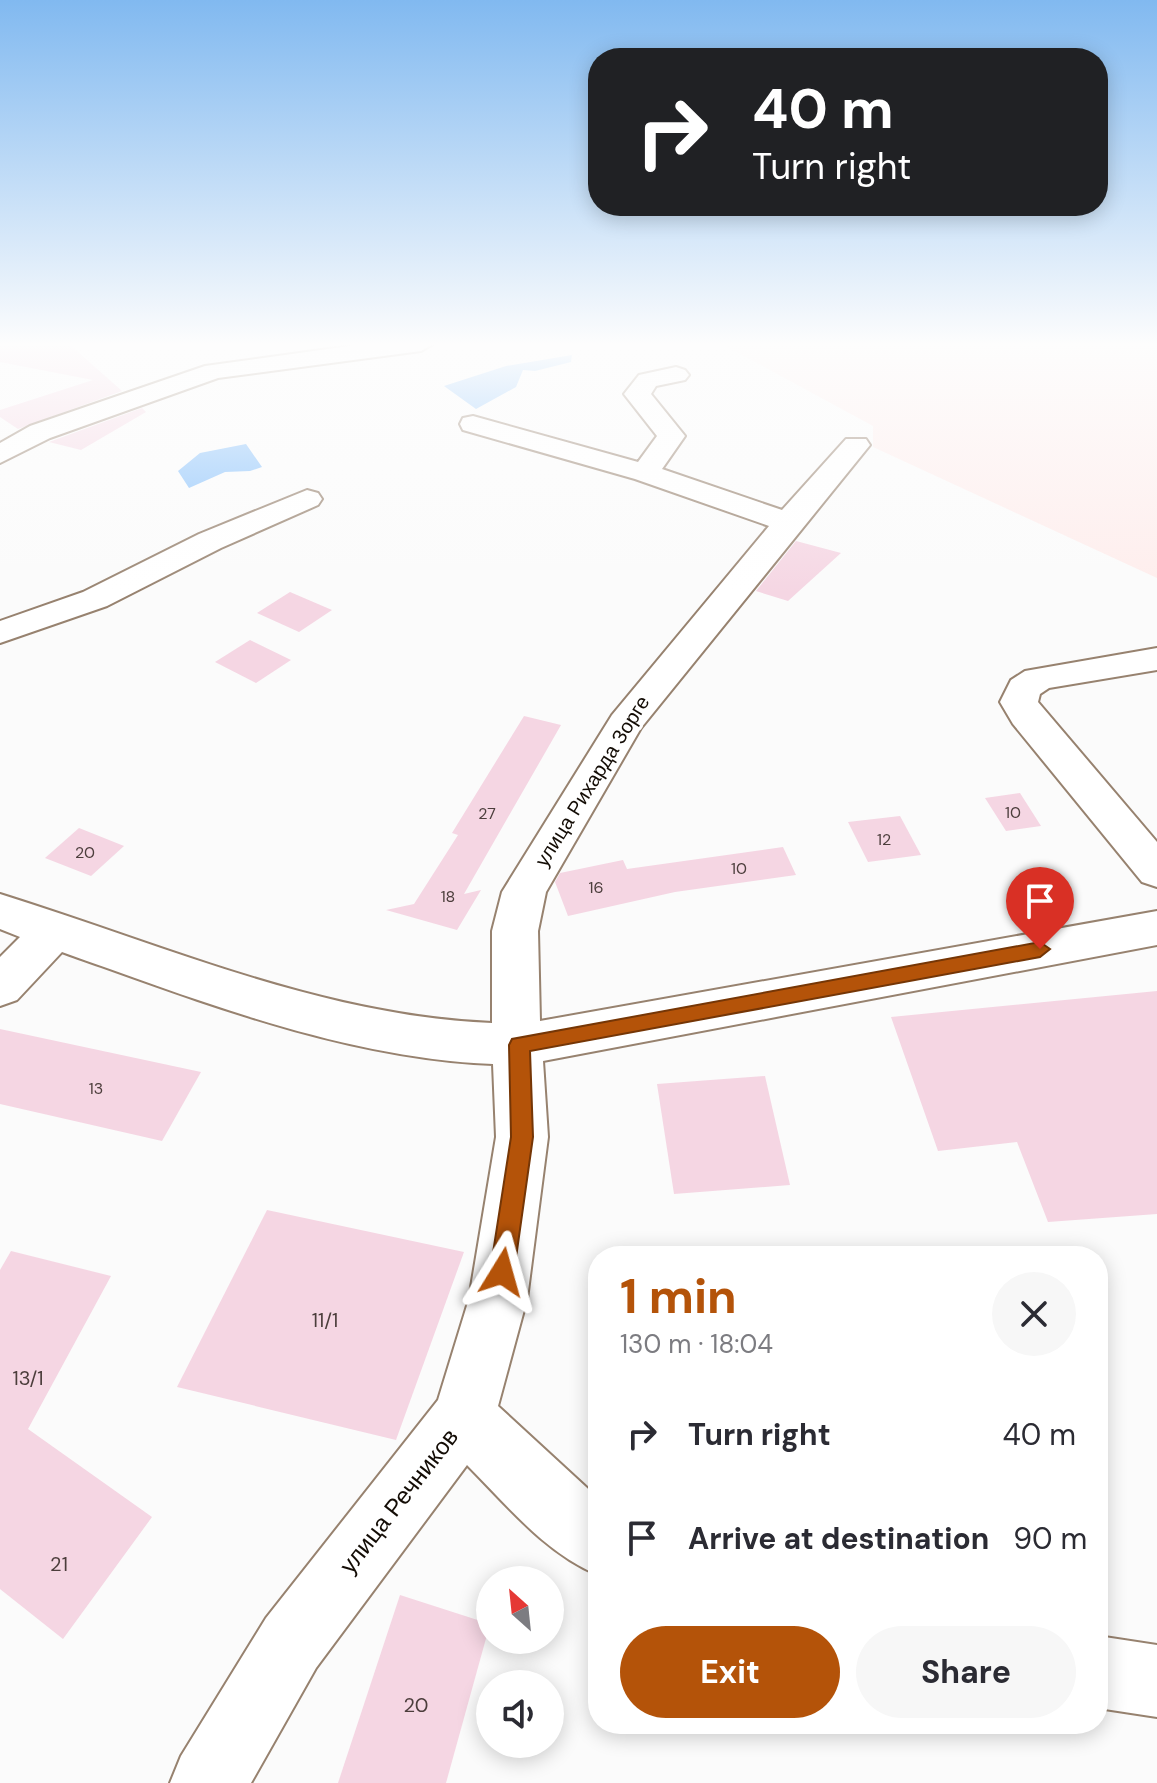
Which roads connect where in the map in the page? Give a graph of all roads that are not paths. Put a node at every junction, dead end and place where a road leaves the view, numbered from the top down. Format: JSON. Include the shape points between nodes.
{"nodes":[{"id":1,"x":54,"y":427,"type":"edge"},
{"id":2,"x":484,"y":427,"type":"edge"},
{"id":3,"x":664,"y":427,"type":"edge"},
{"id":4,"x":856,"y":445,"type":"dead end"},
{"id":5,"x":0,"y":455,"type":"edge"},
{"id":6,"x":645,"y":473,"type":"junction"},
{"id":7,"x":307,"y":499,"type":"dead end"},
{"id":8,"x":788,"y":522,"type":"junction"},
{"id":9,"x":0,"y":633,"type":"edge"},
{"id":10,"x":1157,"y":659,"type":"edge"},
{"id":11,"x":1157,"y":871,"type":"edge"},
{"id":12,"x":0,"y":911,"type":"edge"},
{"id":13,"x":1157,"y":928,"type":"edge"},
{"id":14,"x":53,"y":932,"type":"junction"},
{"id":15,"x":0,"y":987,"type":"edge"},
{"id":16,"x":519,"y":1045,"type":"junction"},
{"id":17,"x":464,"y":1417,"type":"junction"},
{"id":18,"x":588,"y":1533,"type":"edge"},
{"id":19,"x":1108,"y":1674,"type":"edge"},
{"id":20,"x":1157,"y":1681,"type":"edge"},
{"id":21,"x":208,"y":1783,"type":"edge"}],
"edges":[{"from":1,"to":5,"type":"street"},
{"from":2,"to":6,"type":"street"},
{"from":3,"to":6,"type":"street","via":[[671,436]]},
{"from":4,"to":8,"type":"street","name":"улица Рихарда Зорге"},
{"from":6,"to":8,"type":"street"},
{"from":7,"to":9,"type":"street","via":[[95,599]]},
{"from":8,"to":16,"type":"street","name":"улица Рихарда Зорге","via":[[625,723],[524,892],[515,931]]},
{"from":10,"to":11,"type":"street","via":[[1038,679],[1024,688],[1019,702]]},
{"from":12,"to":14,"type":"street"},
{"from":13,"to":16,"type":"street"},
{"from":14,"to":15,"type":"street"},
{"from":14,"to":16,"type":"street","via":[[278,1006],[465,1044]]},
{"from":16,"to":17,"type":"street","name":"улица Речников","via":[[522,1137],[500,1284]]},
{"from":17,"to":18,"type":"street"},
{"from":17,"to":21,"type":"street","name":"улица Речников","via":[[291,1643]]},
{"from":19,"to":20,"type":"street"}]}
